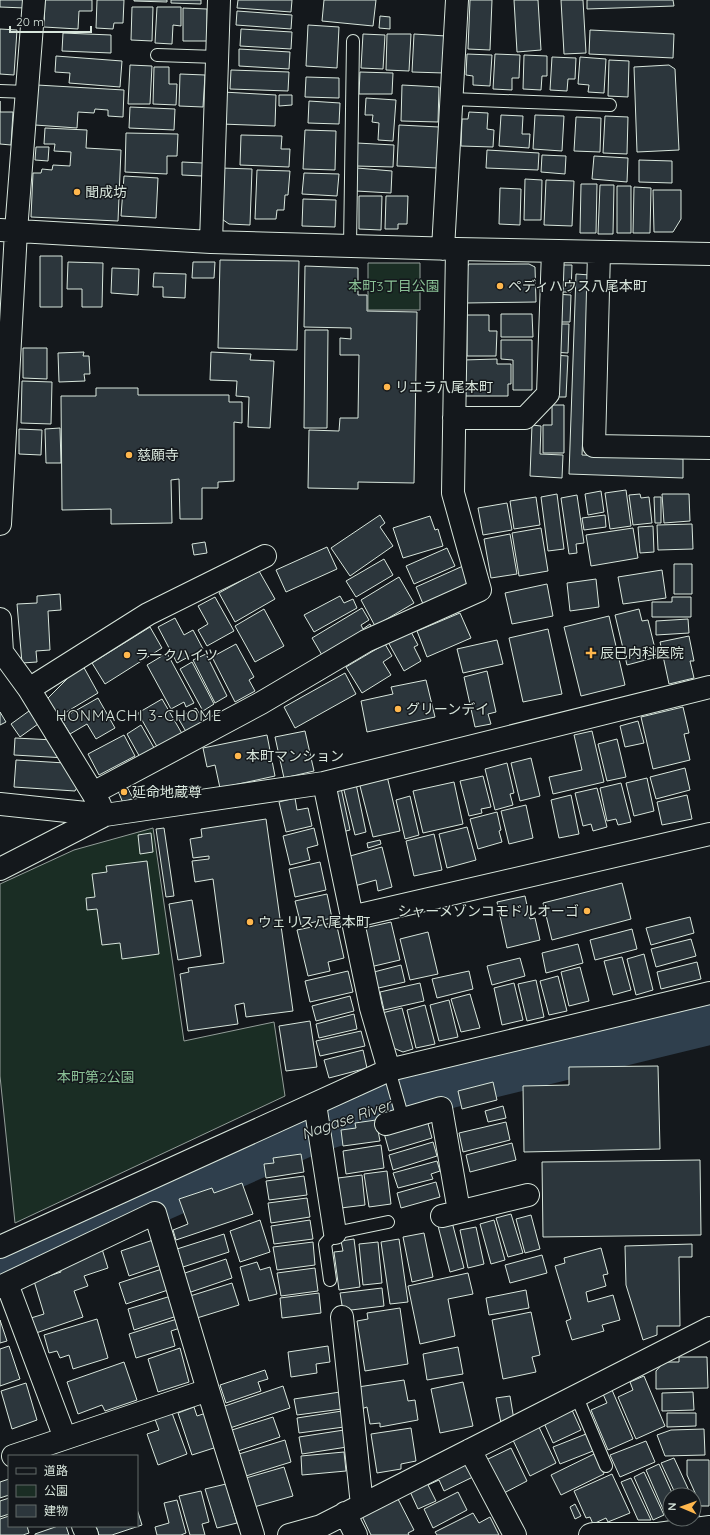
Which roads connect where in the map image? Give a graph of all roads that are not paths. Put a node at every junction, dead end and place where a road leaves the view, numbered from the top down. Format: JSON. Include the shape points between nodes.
{"nodes":[{"id":1,"x":34,"y":0,"type":"edge"},
{"id":2,"x":218,"y":0,"type":"edge"},
{"id":3,"x":457,"y":0,"type":"edge"},
{"id":4,"x":353,"y":41,"type":"dead end"},
{"id":5,"x":157,"y":55,"type":"dead end"},
{"id":6,"x":217,"y":57,"type":"junction"},
{"id":7,"x":0,"y":91,"type":"edge"},
{"id":8,"x":27,"y":92,"type":"junction"},
{"id":9,"x":452,"y":99,"type":"junction"},
{"id":10,"x":610,"y":105,"type":"dead end"},
{"id":11,"x":8,"y":231,"type":"edge"},
{"id":12,"x":211,"y":242,"type":"junction"},
{"id":13,"x":350,"y":246,"type":"junction"},
{"id":14,"x":450,"y":249,"type":"junction"},
{"id":15,"x":553,"y":251,"type":"junction"},
{"id":16,"x":599,"y":252,"type":"junction"},
{"id":17,"x":710,"y":254,"type":"edge"},
{"id":18,"x":454,"y":418,"type":"junction"},
{"id":19,"x":710,"y":448,"type":"edge"},
{"id":20,"x":0,"y":524,"type":"edge"},
{"id":21,"x":265,"y":556,"type":"dead end"},
{"id":22,"x":0,"y":619,"type":"edge"},
{"id":23,"x":710,"y":687,"type":"edge"},
{"id":24,"x":29,"y":689,"type":"junction"},
{"id":25,"x":324,"y":783,"type":"junction"},
{"id":26,"x":93,"y":793,"type":"junction"},
{"id":27,"x":0,"y":804,"type":"edge"},
{"id":28,"x":105,"y":815,"type":"junction"},
{"id":29,"x":710,"y":834,"type":"edge"},
{"id":30,"x":0,"y":869,"type":"edge"},
{"id":31,"x":351,"y":917,"type":"junction"},
{"id":32,"x":710,"y":993,"type":"edge"},
{"id":33,"x":390,"y":1074,"type":"junction"},
{"id":34,"x":315,"y":1109,"type":"junction"},
{"id":35,"x":396,"y":1116,"type":"joint"},
{"id":36,"x":528,"y":1194,"type":"dead end"},
{"id":37,"x":388,"y":1222,"type":"dead end"},
{"id":38,"x":335,"y":1233,"type":"junction"},
{"id":39,"x":0,"y":1247,"type":"edge"},
{"id":40,"x":330,"y":1280,"type":"dead end"},
{"id":41,"x":4,"y":1285,"type":"edge"},
{"id":42,"x":342,"y":1317,"type":"dead end"},
{"id":43,"x":710,"y":1328,"type":"edge"},
{"id":44,"x":208,"y":1390,"type":"junction"},
{"id":45,"x":576,"y":1395,"type":"junction"},
{"id":46,"x":58,"y":1446,"type":"edge"},
{"id":47,"x":470,"y":1450,"type":"junction"},
{"id":48,"x":18,"y":1455,"type":"edge"},
{"id":49,"x":606,"y":1466,"type":"dead end"},
{"id":50,"x":354,"y":1509,"type":"junction"},
{"id":51,"x":710,"y":1527,"type":"edge"},
{"id":52,"x":253,"y":1535,"type":"edge"},
{"id":53,"x":289,"y":1535,"type":"edge"},
{"id":54,"x":356,"y":1535,"type":"edge"},
{"id":55,"x":515,"y":1535,"type":"edge"},
{"id":56,"x":590,"y":1535,"type":"edge"}],
"edges":[{"from":1,"to":8,"type":"street"},
{"from":2,"to":6,"type":"street"},
{"from":3,"to":9,"type":"street"},
{"from":4,"to":13,"type":"lane"},
{"from":5,"to":6,"type":"lane"},
{"from":6,"to":12,"type":"street"},
{"from":7,"to":8,"type":"lane"},
{"from":8,"to":11,"type":"street"},
{"from":9,"to":10,"type":"lane"},
{"from":9,"to":14,"type":"street"},
{"from":11,"to":12,"type":"street"},
{"from":11,"to":20,"type":"street"},
{"from":12,"to":13,"type":"street"},
{"from":13,"to":14,"type":"street"},
{"from":14,"to":15,"type":"street"},
{"from":14,"to":18,"type":"street"},
{"from":15,"to":16,"type":"street"},
{"from":15,"to":18,"type":"street","via":[[548,394],[525,418]]},
{"from":16,"to":17,"type":"street"},
{"from":16,"to":19,"type":"street","via":[[594,446]]},
{"from":18,"to":26,"type":"street","via":[[453,493],[480,590],[366,641],[261,704]]},
{"from":21,"to":24,"type":"street","via":[[148,614]]},
{"from":22,"to":24,"type":"street","via":[[2,652]]},
{"from":23,"to":25,"type":"street"},
{"from":24,"to":26,"type":"street"},
{"from":25,"to":28,"type":"street"},
{"from":25,"to":31,"type":"street"},
{"from":26,"to":28,"type":"street"},
{"from":27,"to":28,"type":"street"},
{"from":28,"to":30,"type":"street"},
{"from":29,"to":31,"type":"street"},
{"from":31,"to":33,"type":"street","via":[[371,1008]]},
{"from":32,"to":33,"type":"street"},
{"from":33,"to":34,"type":"street"},
{"from":33,"to":35,"type":"lane"},
{"from":34,"to":38,"type":"street"},
{"from":34,"to":39,"type":"street"},
{"from":35,"to":36,"type":"street","via":[[441,1108],[450,1214]]},
{"from":37,"to":38,"type":"lane"},
{"from":38,"to":40,"type":"lane","via":[[325,1244]]},
{"from":41,"to":44,"type":"street","via":[[155,1214]]},
{"from":41,"to":46,"type":"street"},
{"from":42,"to":50,"type":"street"},
{"from":43,"to":45,"type":"street"},
{"from":44,"to":46,"type":"street"},
{"from":44,"to":52,"type":"street"},
{"from":45,"to":47,"type":"street"},
{"from":45,"to":49,"type":"lane"},
{"from":46,"to":48,"type":"street"},
{"from":47,"to":50,"type":"street"},
{"from":47,"to":55,"type":"street"},
{"from":50,"to":53,"type":"street","via":[[321,1526]]},
{"from":50,"to":54,"type":"street"},
{"from":51,"to":56,"type":"street","via":[[658,1534]]}]}
